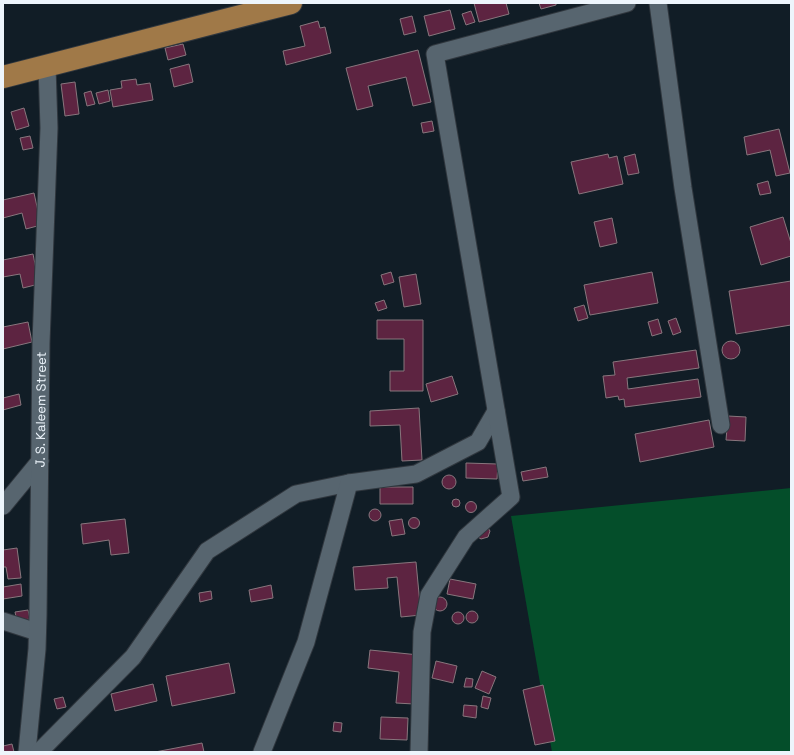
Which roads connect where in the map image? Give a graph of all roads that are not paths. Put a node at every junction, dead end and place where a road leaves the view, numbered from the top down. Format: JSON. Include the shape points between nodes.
{"nodes":[{"id":1,"x":291,"y":3,"type":"edge"},
{"id":2,"x":627,"y":3,"type":"edge"},
{"id":3,"x":658,"y":3,"type":"edge"},
{"id":4,"x":48,"y":66,"type":"junction"},
{"id":5,"x":3,"y":77,"type":"edge"},
{"id":6,"x":496,"y":411,"type":"junction"},
{"id":7,"x":721,"y":426,"type":"dead end"},
{"id":8,"x":40,"y":461,"type":"junction"},
{"id":9,"x":349,"y":483,"type":"junction"},
{"id":10,"x":3,"y":506,"type":"edge"},
{"id":11,"x":3,"y":621,"type":"edge"},
{"id":12,"x":37,"y":632,"type":"junction"},
{"id":13,"x":27,"y":752,"type":"edge"},
{"id":14,"x":39,"y":752,"type":"edge"},
{"id":15,"x":262,"y":752,"type":"edge"},
{"id":16,"x":419,"y":752,"type":"edge"}],
"edges":[{"from":1,"to":4,"type":"main road"},
{"from":2,"to":6,"type":"street","via":[[435,54]]},
{"from":3,"to":7,"type":"street","via":[[683,188]]},
{"from":4,"to":5,"type":"main road"},
{"from":4,"to":8,"type":"street","name":"J. S. Kaleem Street"},
{"from":6,"to":9,"type":"street","via":[[478,442],[416,474]]},
{"from":6,"to":16,"type":"street","via":[[511,497],[466,537],[429,596],[422,632]]},
{"from":8,"to":10,"type":"street"},
{"from":8,"to":12,"type":"street","name":"J. S. Kaleem Street"},
{"from":9,"to":14,"type":"street","via":[[296,494],[207,551],[133,657]]},
{"from":9,"to":15,"type":"street","via":[[306,642]]},
{"from":11,"to":12,"type":"street"},
{"from":12,"to":13,"type":"street","name":"J. S. Kaleem Street"}]}
